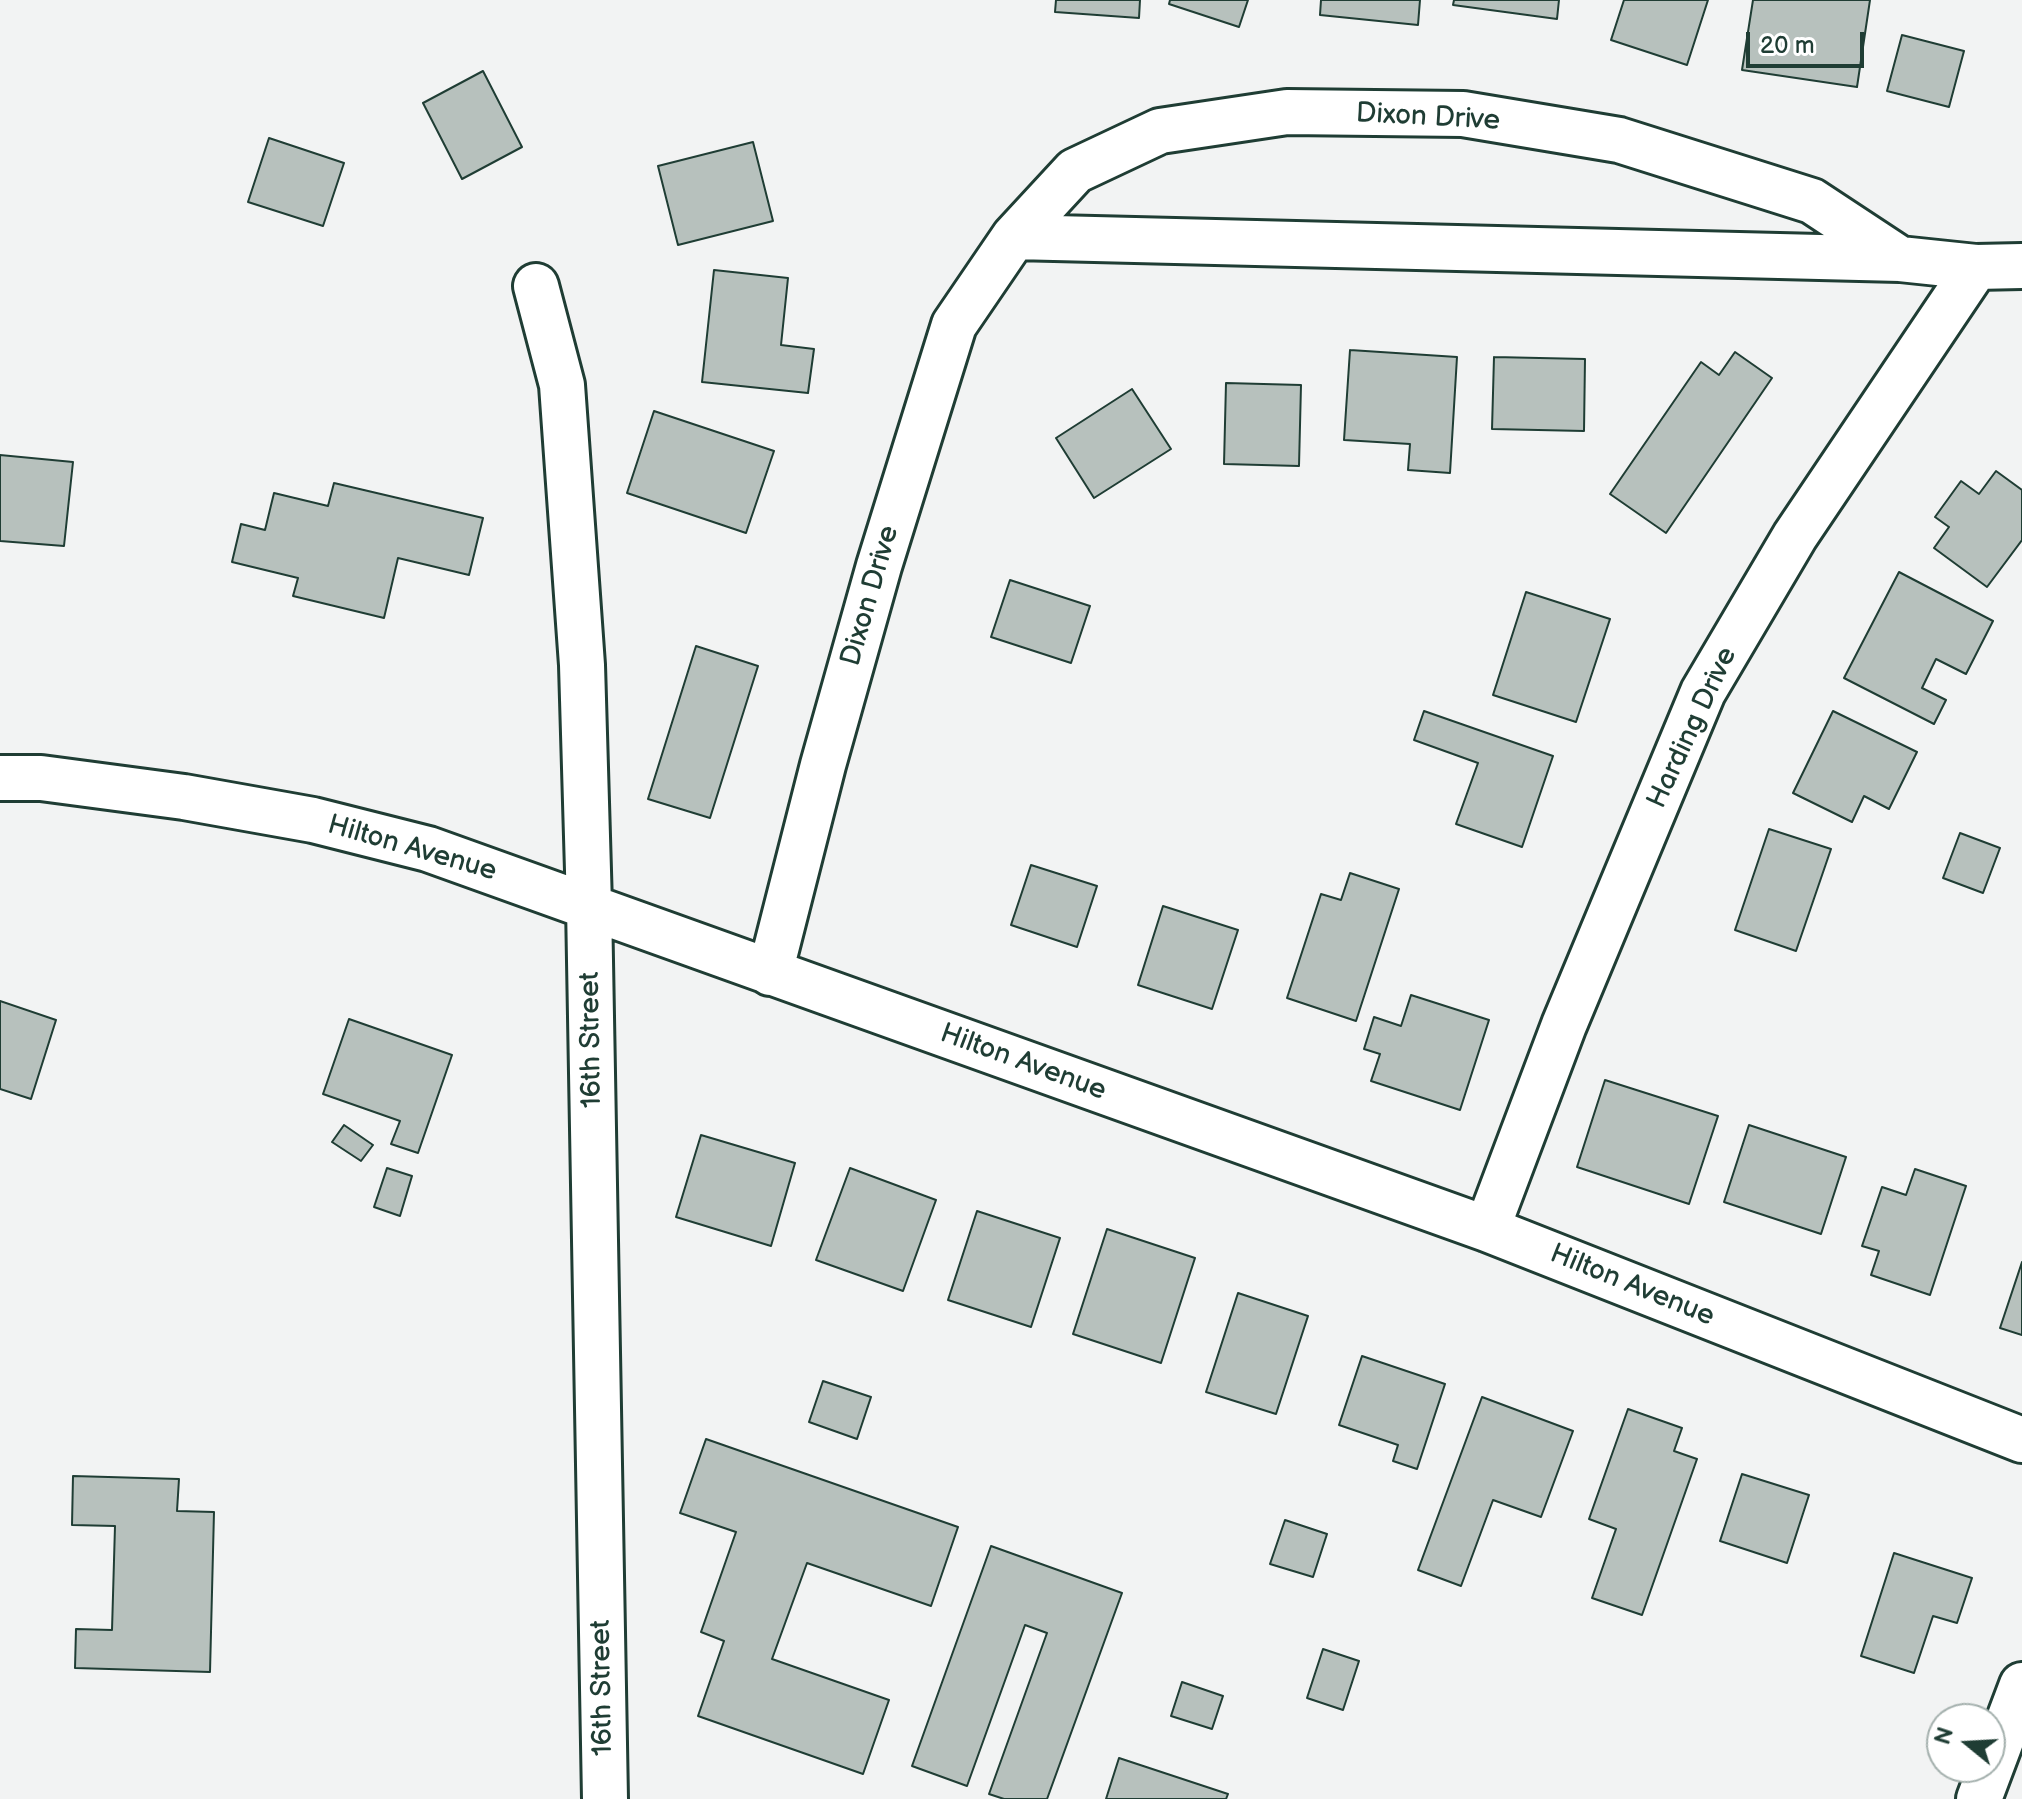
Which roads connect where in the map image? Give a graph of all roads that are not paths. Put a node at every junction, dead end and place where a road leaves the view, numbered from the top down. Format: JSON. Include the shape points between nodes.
{"nodes":[{"id":1,"x":1014,"y":237,"type":"junction"},
{"id":2,"x":1900,"y":259,"type":"junction"},
{"id":3,"x":2022,"y":266,"type":"edge"},
{"id":4,"x":1976,"y":267,"type":"junction"},
{"id":5,"x":536,"y":286,"type":"dead end"},
{"id":6,"x":0,"y":778,"type":"edge"},
{"id":7,"x":589,"y":905,"type":"junction"},
{"id":8,"x":770,"y":973,"type":"junction"},
{"id":9,"x":1487,"y":1229,"type":"junction"},
{"id":10,"x":2022,"y":1440,"type":"edge"},
{"id":11,"x":2022,"y":1685,"type":"edge"},
{"id":12,"x":606,"y":1798,"type":"edge"},
{"id":13,"x":1979,"y":1799,"type":"edge"}],
"edges":[{"from":1,"to":2,"type":"street","name":"Dixon Drive"},
{"from":1,"to":2,"type":"street","name":"Dixon Drive","via":[[1075,171],[1160,131],[1287,112],[1463,114],[1619,140],[1812,201]]},
{"from":1,"to":8,"type":"street","name":"Dixon Drive","via":[[954,325],[874,581]]},
{"from":2,"to":4,"type":"street","name":"Dixon Drive"},
{"from":3,"to":4,"type":"street","name":"Dixon Drive"},
{"from":4,"to":9,"type":"street","name":"Harding Drive","via":[[1795,536],[1703,692],[1564,1025]]},
{"from":5,"to":7,"type":"street","name":"16th Street","via":[[562,385],[582,665]]},
{"from":6,"to":7,"type":"street","name":"Hilton Avenue","via":[[41,778],[184,797],[313,820],[428,849]]},
{"from":7,"to":8,"type":"street","name":"Hilton Avenue"},
{"from":7,"to":12,"type":"street","name":"16th Street"},
{"from":8,"to":9,"type":"street","name":"Hilton Avenue"},
{"from":9,"to":10,"type":"street","name":"Hilton Avenue"},
{"from":11,"to":13,"type":"street"}]}
